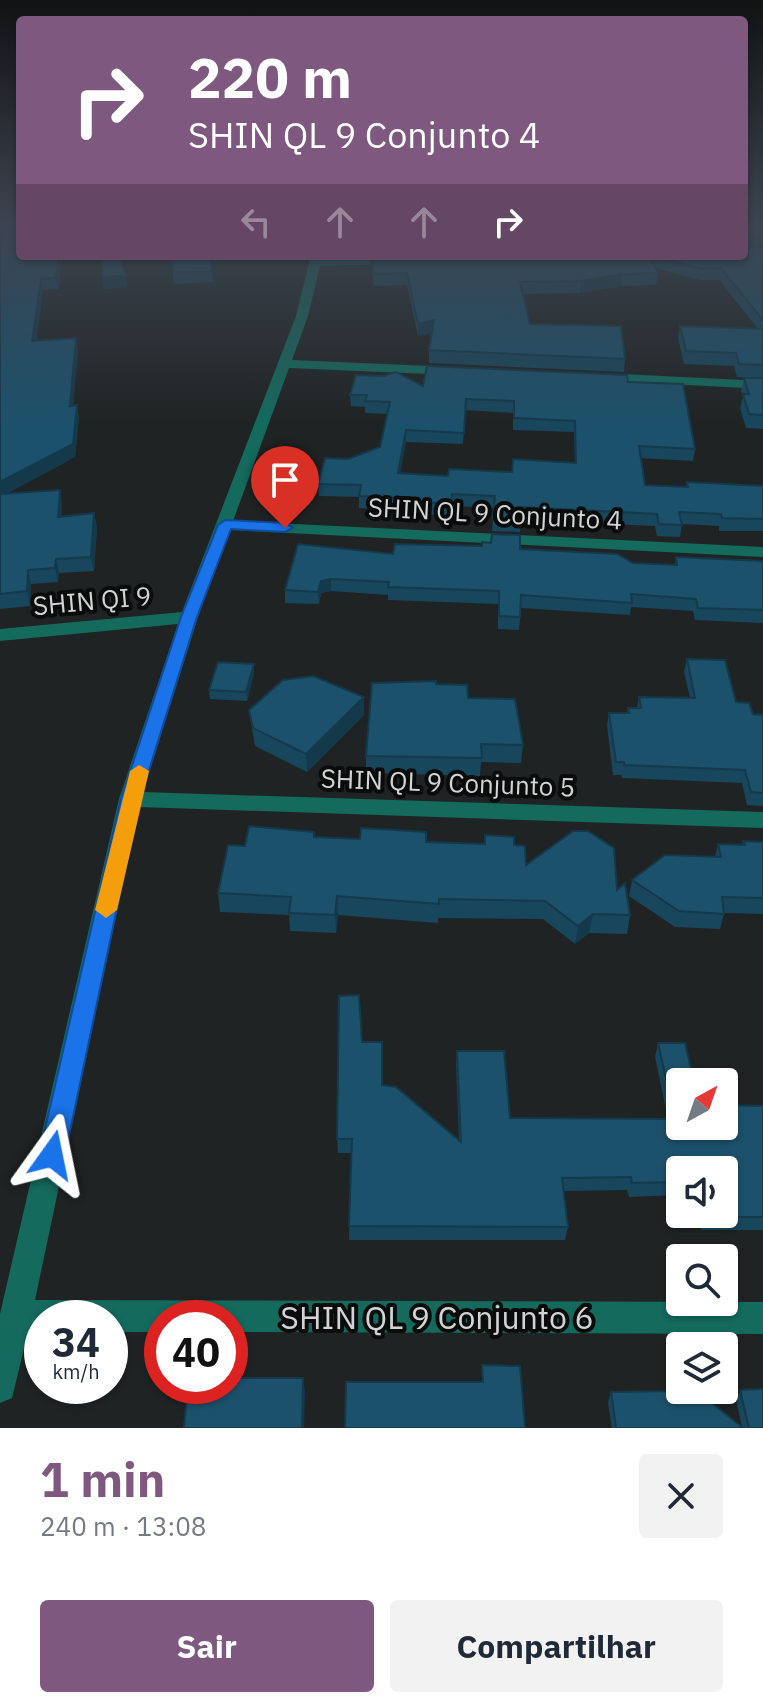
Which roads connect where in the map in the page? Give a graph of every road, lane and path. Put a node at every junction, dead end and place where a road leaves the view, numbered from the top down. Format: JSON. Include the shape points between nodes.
{"nodes":[{"id":1,"x":307,"y":291,"type":"edge"},
{"id":2,"x":285,"y":364,"type":"junction"},
{"id":3,"x":473,"y":372,"type":"edge"},
{"id":4,"x":583,"y":376,"type":"edge"},
{"id":5,"x":763,"y":385,"type":"edge"},
{"id":6,"x":225,"y":525,"type":"junction"},
{"id":7,"x":763,"y":552,"type":"edge"},
{"id":8,"x":189,"y":617,"type":"junction"},
{"id":9,"x":0,"y":635,"type":"edge"},
{"id":10,"x":130,"y":799,"type":"junction"},
{"id":11,"x":763,"y":820,"type":"edge"},
{"id":12,"x":15,"y":1316,"type":"junction"},
{"id":13,"x":763,"y":1318,"type":"edge"},
{"id":14,"x":0,"y":1386,"type":"edge"}],
"edges":[{"from":1,"to":2,"type":"street"},
{"from":2,"to":3,"type":"street"},
{"from":2,"to":6,"type":"street"},
{"from":4,"to":5,"type":"street"},
{"from":6,"to":7,"type":"street","name":"SHIN QL 9 Conjunto 4"},
{"from":6,"to":8,"type":"street"},
{"from":8,"to":9,"type":"street","name":"SHIN QI 9"},
{"from":8,"to":10,"type":"street"},
{"from":10,"to":11,"type":"street","name":"SHIN QL 9 Conjunto 5"},
{"from":10,"to":12,"type":"street"},
{"from":12,"to":13,"type":"street","name":"SHIN QL 9 Conjunto 6"},
{"from":12,"to":14,"type":"street"}]}
